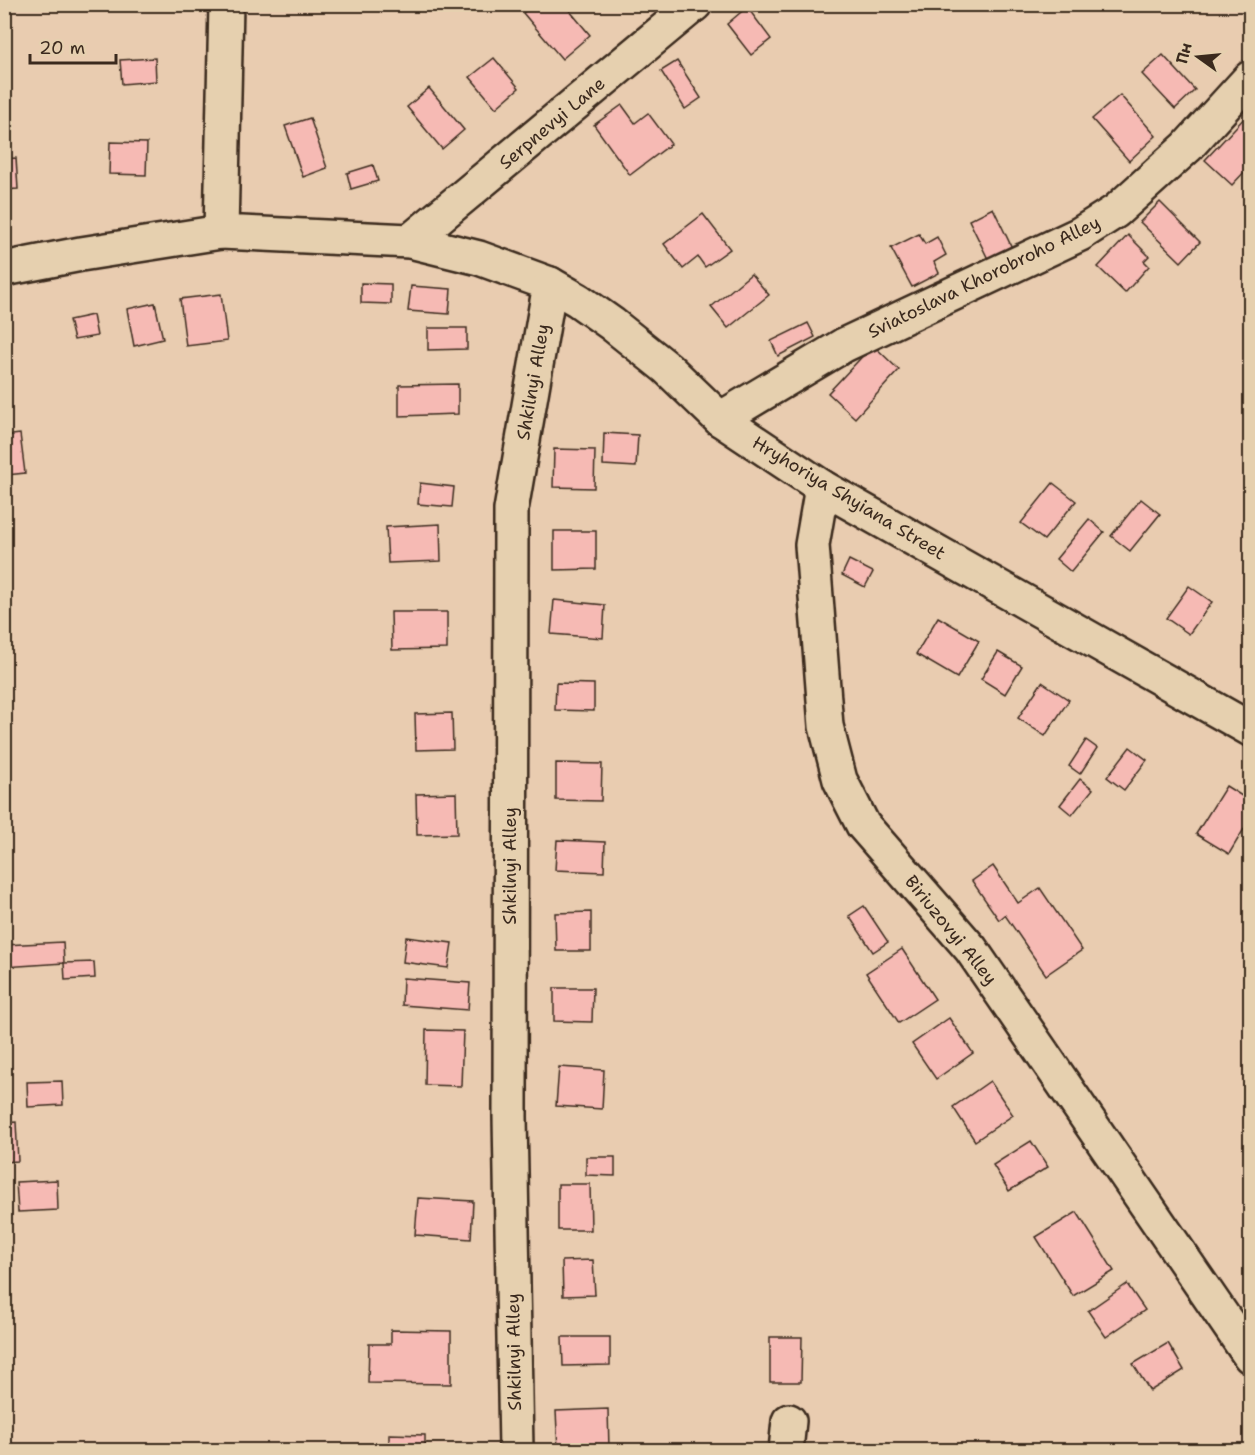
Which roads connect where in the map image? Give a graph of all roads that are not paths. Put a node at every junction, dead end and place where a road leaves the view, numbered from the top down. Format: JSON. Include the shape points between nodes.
{"nodes":[{"id":1,"x":226,"y":4,"type":"edge"},
{"id":2,"x":695,"y":4,"type":"edge"},
{"id":3,"x":1251,"y":78,"type":"edge"},
{"id":4,"x":221,"y":232,"type":"junction"},
{"id":5,"x":410,"y":241,"type":"junction"},
{"id":6,"x":4,"y":268,"type":"edge"},
{"id":7,"x":550,"y":284,"type":"junction"},
{"id":8,"x":720,"y":419,"type":"junction"},
{"id":9,"x":822,"y":487,"type":"junction"},
{"id":10,"x":1251,"y":729,"type":"edge"},
{"id":11,"x":1251,"y":1356,"type":"edge"},
{"id":12,"x":516,"y":1450,"type":"edge"}],
"edges":[{"from":1,"to":4,"type":"street"},
{"from":2,"to":5,"type":"street","name":"Serpnevyi Lane"},
{"from":3,"to":8,"type":"street","name":"Sviatoslava Khorobroho Alley","via":[[1187,147],[1098,223],[844,345]]},
{"from":4,"to":5,"type":"street","name":"Hryhoriya Shyiana Street"},
{"from":4,"to":6,"type":"street","name":"Hryhoriya Shyiana Street"},
{"from":5,"to":7,"type":"street","name":"Hryhoriya Shyiana Street","via":[[479,258]]},
{"from":7,"to":8,"type":"street","name":"Hryhoriya Shyiana Street","via":[[612,324]]},
{"from":7,"to":12,"type":"street","name":"Shkilnyi Alley","via":[[511,510],[510,1117]]},
{"from":8,"to":9,"type":"street","name":"Hryhoriya Shyiana Street"},
{"from":9,"to":10,"type":"street","name":"Hryhoriya Shyiana Street"},
{"from":9,"to":11,"type":"street","name":"Biriuzovyi Alley","via":[[812,545],[826,726],[840,780],[863,825],[971,949]]}]}
